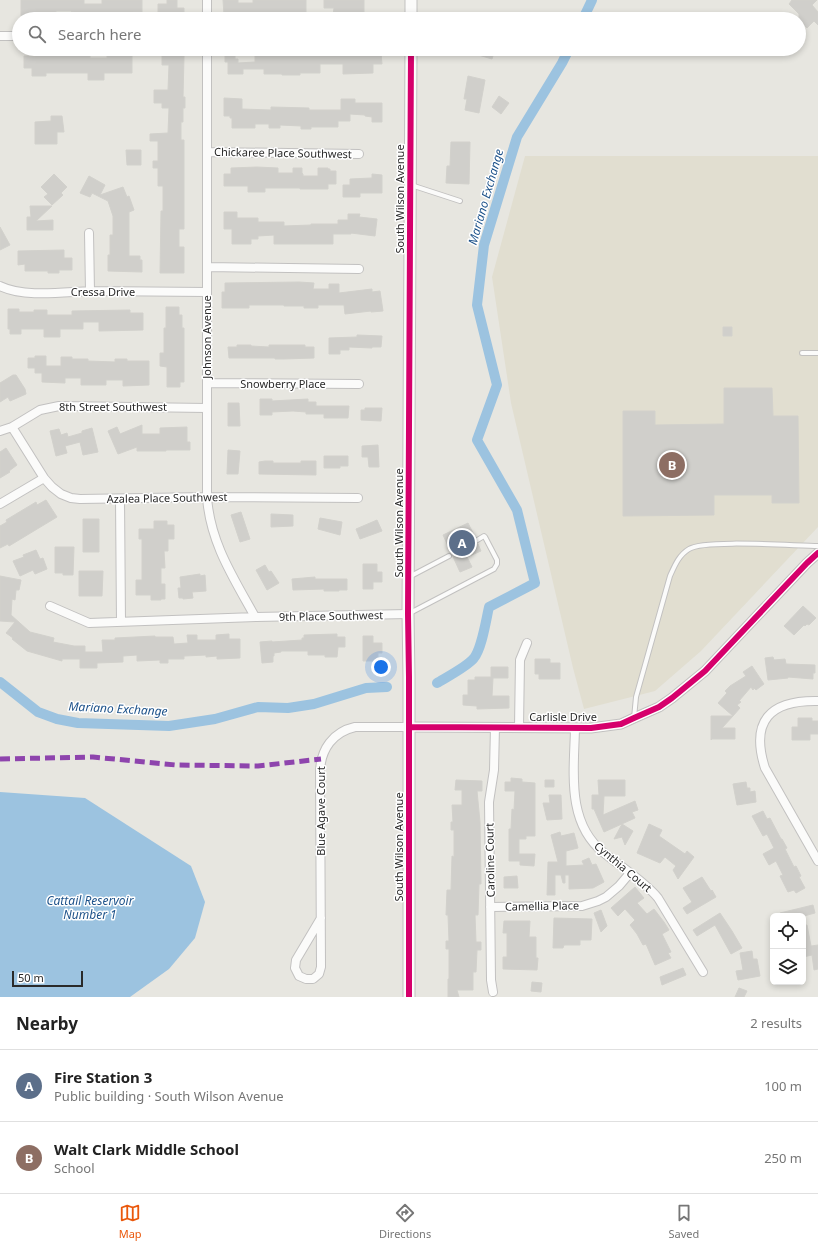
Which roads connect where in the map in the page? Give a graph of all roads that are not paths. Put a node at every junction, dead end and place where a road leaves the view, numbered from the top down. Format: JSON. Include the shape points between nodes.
{"nodes":[{"id":1,"x":207,"y":0,"type":"edge"},
{"id":2,"x":411,"y":0,"type":"edge"},
{"id":3,"x":207,"y":12,"type":"edge"},
{"id":4,"x":411,"y":12,"type":"edge"},
{"id":5,"x":0,"y":36,"type":"edge"},
{"id":6,"x":12,"y":36,"type":"edge"},
{"id":7,"x":207,"y":56,"type":"edge"},
{"id":8,"x":411,"y":56,"type":"edge"},
{"id":9,"x":207,"y":152,"type":"junction"},
{"id":10,"x":360,"y":154,"type":"dead end"},
{"id":11,"x":410,"y":185,"type":"junction"},
{"id":12,"x":460,"y":201,"type":"dead end"},
{"id":13,"x":88,"y":233,"type":"dead end"},
{"id":14,"x":207,"y":267,"type":"junction"},
{"id":15,"x":359,"y":269,"type":"dead end"},
{"id":16,"x":0,"y":286,"type":"edge"},
{"id":17,"x":90,"y":291,"type":"junction"},
{"id":18,"x":207,"y":292,"type":"junction"},
{"id":19,"x":802,"y":353,"type":"dead end"},
{"id":20,"x":818,"y":353,"type":"edge"},
{"id":21,"x":207,"y":383,"type":"junction"},
{"id":22,"x":359,"y":384,"type":"dead end"},
{"id":23,"x":207,"y":408,"type":"junction"},
{"id":24,"x":12,"y":427,"type":"junction"},
{"id":25,"x":0,"y":431,"type":"edge"},
{"id":26,"x":44,"y":478,"type":"junction"},
{"id":27,"x":207,"y":497,"type":"junction"},
{"id":28,"x":358,"y":498,"type":"dead end"},
{"id":29,"x":120,"y":499,"type":"junction"},
{"id":30,"x":0,"y":504,"type":"edge"},
{"id":31,"x":474,"y":542,"type":"dead end"},
{"id":32,"x":818,"y":546,"type":"edge"},
{"id":33,"x":818,"y":553,"type":"edge"},
{"id":34,"x":449,"y":556,"type":"dead end"},
{"id":35,"x":409,"y":578,"type":"junction"},
{"id":36,"x":50,"y":606,"type":"dead end"},
{"id":37,"x":408,"y":614,"type":"junction"},
{"id":38,"x":255,"y":616,"type":"junction"},
{"id":39,"x":121,"y":622,"type":"junction"},
{"id":40,"x":527,"y":642,"type":"dead end"},
{"id":41,"x":818,"y":701,"type":"edge"},
{"id":42,"x":634,"y":718,"type":"junction"},
{"id":43,"x":409,"y":727,"type":"junction"},
{"id":44,"x":495,"y":727,"type":"junction"},
{"id":45,"x":519,"y":727,"type":"junction"},
{"id":46,"x":574,"y":729,"type":"junction"},
{"id":47,"x":816,"y":850,"type":"edge"},
{"id":48,"x":818,"y":861,"type":"edge"},
{"id":49,"x":630,"y":873,"type":"junction"},
{"id":50,"x":490,"y":907,"type":"junction"},
{"id":51,"x":321,"y":918,"type":"junction"},
{"id":52,"x":703,"y":972,"type":"dead end"},
{"id":53,"x":493,"y":992,"type":"dead end"},
{"id":54,"x":410,"y":997,"type":"edge"}],
"edges":[{"from":1,"to":3,"type":"street"},
{"from":2,"to":4,"type":"main road"},
{"from":5,"to":6,"type":"street"},
{"from":7,"to":9,"type":"street","name":"Johnson Avenue"},
{"from":8,"to":11,"type":"main road","name":"South Wilson Avenue"},
{"from":9,"to":10,"type":"street","name":"Chickaree Place Southwest"},
{"from":9,"to":14,"type":"street","name":"Johnson Avenue"},
{"from":11,"to":12,"type":"lane"},
{"from":11,"to":35,"type":"main road","name":"South Wilson Avenue"},
{"from":13,"to":17,"type":"street"},
{"from":14,"to":15,"type":"street"},
{"from":14,"to":18,"type":"street","name":"Johnson Avenue"},
{"from":16,"to":17,"type":"street","name":"Cressa Drive","via":[[15,292],[28,293]]},
{"from":17,"to":18,"type":"street","name":"Cressa Drive"},
{"from":18,"to":21,"type":"street","name":"Johnson Avenue"},
{"from":19,"to":20,"type":"lane"},
{"from":21,"to":22,"type":"street","name":"Snowberry Place"},
{"from":21,"to":23,"type":"street","name":"Johnson Avenue"},
{"from":23,"to":24,"type":"street","name":"8th Street Southwest","via":[[59,406],[40,410]]},
{"from":23,"to":27,"type":"street","name":"Johnson Avenue"},
{"from":24,"to":25,"type":"street","name":"8th Street Southwest"},
{"from":24,"to":26,"type":"street","name":"Azalea Place Southwest"},
{"from":26,"to":29,"type":"street","name":"Azalea Place Southwest","via":[[61,494],[71,498]]},
{"from":26,"to":30,"type":"street"},
{"from":27,"to":28,"type":"street","name":"Azalea Place Southwest"},
{"from":27,"to":29,"type":"street","name":"Azalea Place Southwest"},
{"from":27,"to":38,"type":"street","name":"Johnson Avenue","via":[[208,514],[218,547]]},
{"from":29,"to":39,"type":"street"},
{"from":31,"to":37,"type":"lane","via":[[485,537],[497,560],[494,569]]},
{"from":32,"to":42,"type":"lane","via":[[716,544],[691,548],[679,558],[670,576],[636,697]]},
{"from":33,"to":42,"type":"street","name":"Carlisle Drive","via":[[705,671],[659,707]]},
{"from":34,"to":35,"type":"lane"},
{"from":35,"to":37,"type":"main road","name":"South Wilson Avenue"},
{"from":36,"to":39,"type":"street","name":"9th Place Southwest","via":[[88,623]]},
{"from":37,"to":38,"type":"street","name":"9th Place Southwest"},
{"from":37,"to":43,"type":"main road","name":"South Wilson Avenue"},
{"from":38,"to":39,"type":"street","name":"9th Place Southwest"},
{"from":40,"to":45,"type":"street","via":[[520,660]]},
{"from":41,"to":47,"type":"street","via":[[782,707],[772,713],[763,724],[760,737],[765,768]]},
{"from":42,"to":46,"type":"street","name":"Carlisle Drive","via":[[621,724]]},
{"from":43,"to":44,"type":"street","name":"Carlisle Drive"},
{"from":43,"to":51,"type":"street","name":"Blue Agave Court","via":[[347,729],[333,740],[322,755]]},
{"from":43,"to":54,"type":"main road","name":"South Wilson Avenue"},
{"from":44,"to":45,"type":"street","name":"Carlisle Drive"},
{"from":44,"to":50,"type":"street","name":"Caroline Court","via":[[494,770],[489,802]]},
{"from":45,"to":46,"type":"street","name":"Carlisle Drive"},
{"from":46,"to":49,"type":"street","name":"Cynthia Court","via":[[574,792],[579,815],[591,839],[602,852]]},
{"from":47,"to":48,"type":"street"},
{"from":49,"to":50,"type":"street","name":"Camellia Place","via":[[606,897],[582,906]]},
{"from":49,"to":52,"type":"street","name":"Cynthia Court","via":[[651,889],[658,898]]},
{"from":50,"to":53,"type":"street","name":"Caroline Court","via":[[490,980]]},
{"from":51,"to":51,"type":"street","name":"Blue Agave Court","via":[[321,967],[314,979],[306,979],[299,976],[295,968],[296,960]]}]}
